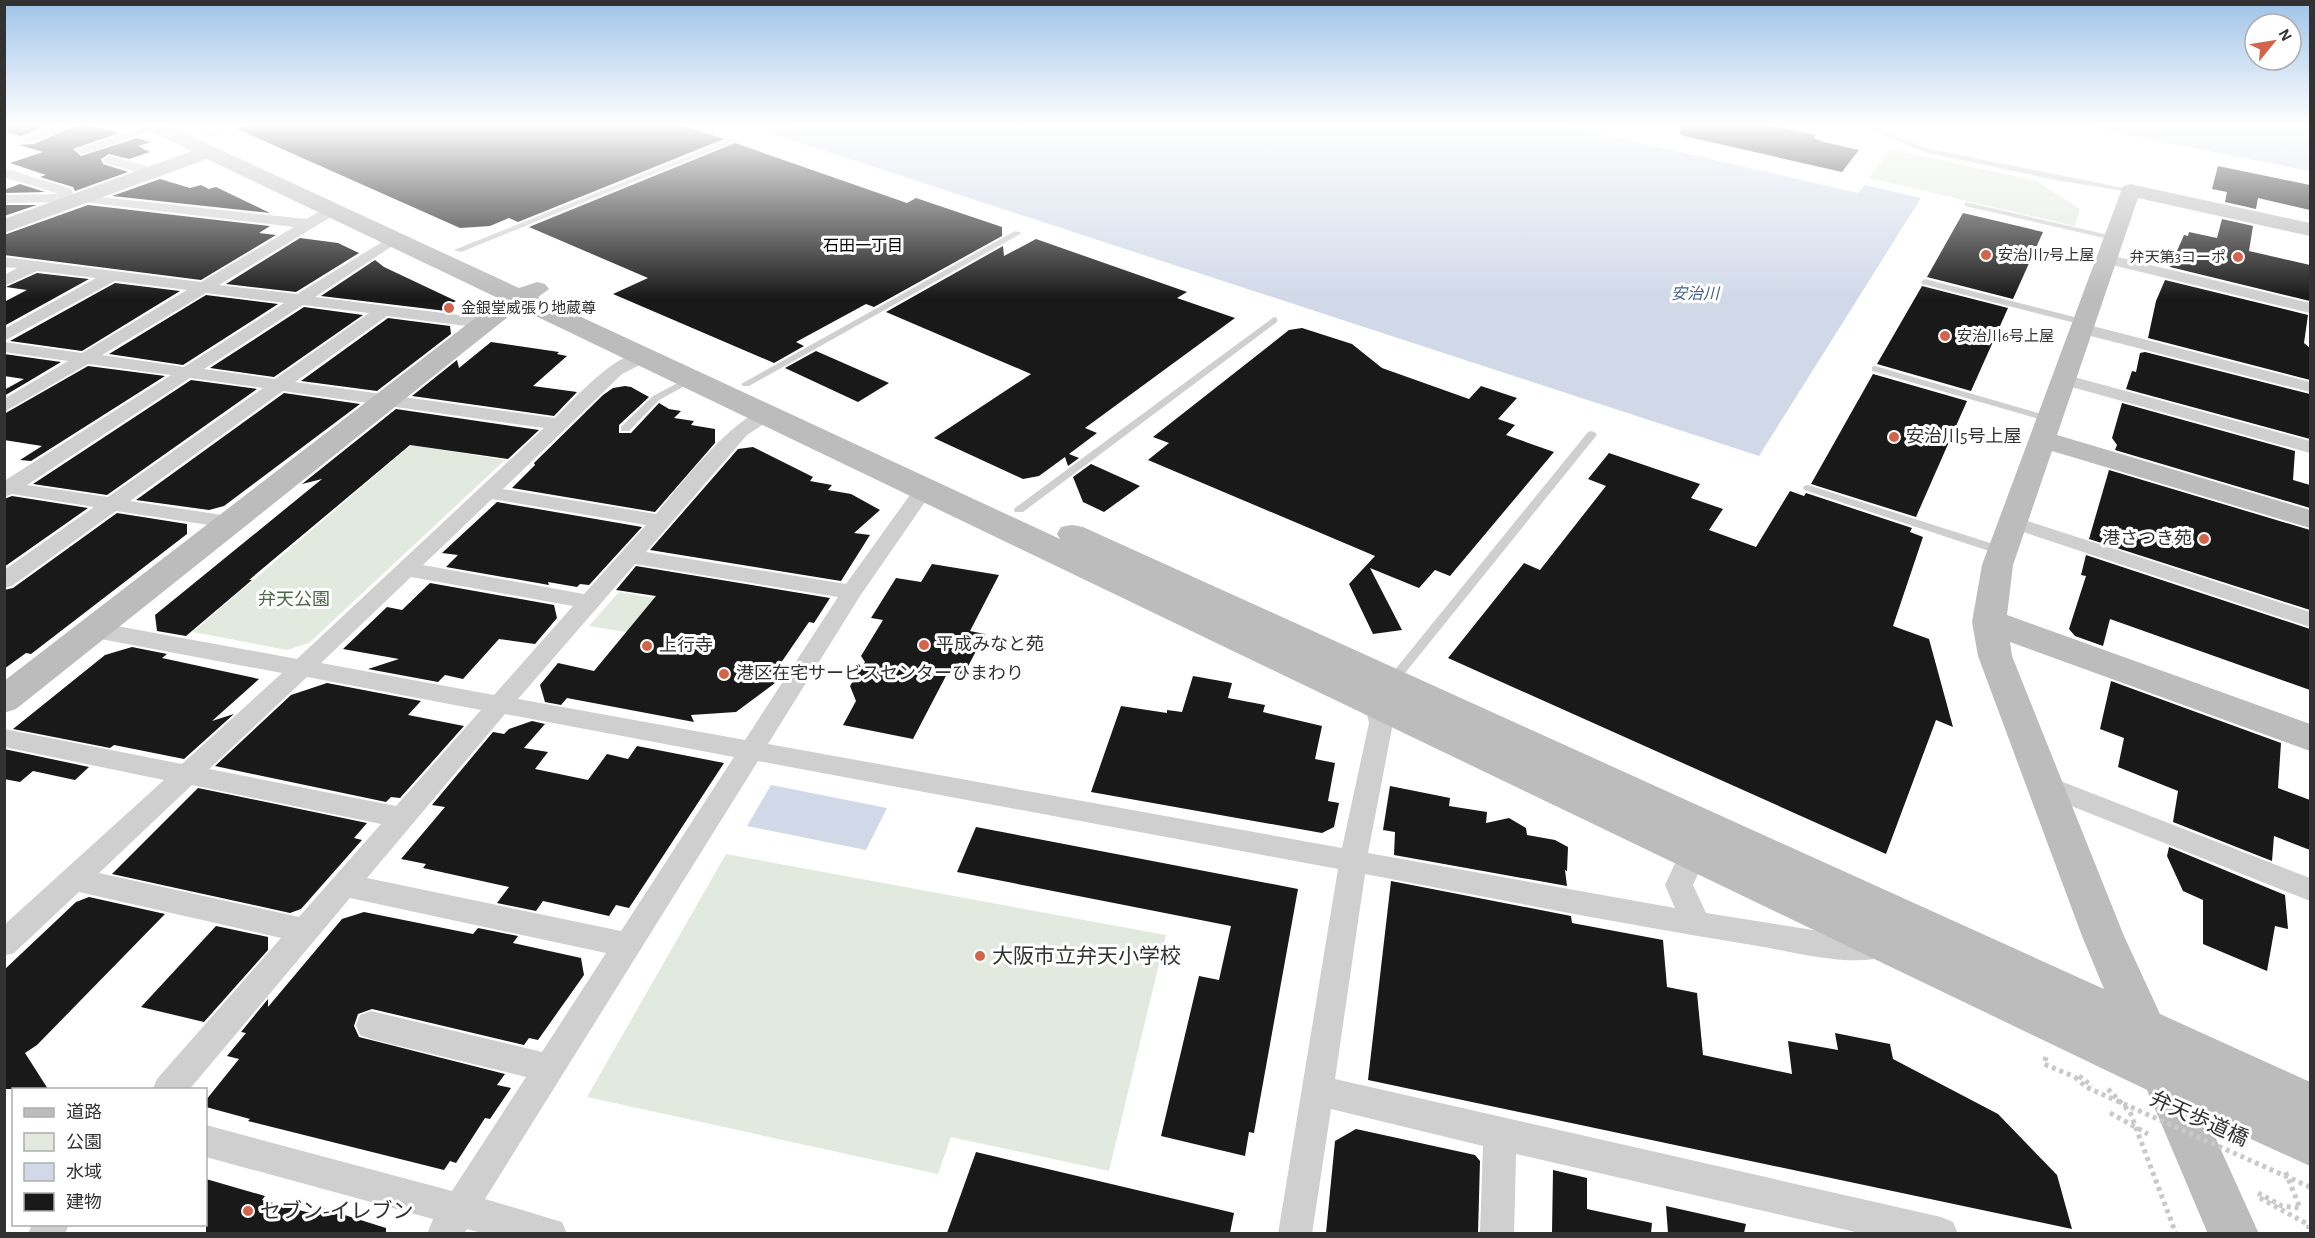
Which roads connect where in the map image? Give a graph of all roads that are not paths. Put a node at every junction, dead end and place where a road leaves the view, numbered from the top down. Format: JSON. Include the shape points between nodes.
{"nodes":[{"id":1,"x":37,"y":183,"type":"edge"},
{"id":2,"x":123,"y":183,"type":"edge"},
{"id":3,"x":269,"y":183,"type":"edge"},
{"id":4,"x":305,"y":183,"type":"edge"},
{"id":5,"x":626,"y":183,"type":"edge"},
{"id":6,"x":2102,"y":183,"type":"edge"},
{"id":7,"x":2130,"y":190,"type":"junction"},
{"id":8,"x":83,"y":198,"type":"junction"},
{"id":9,"x":4,"y":199,"type":"edge"},
{"id":10,"x":1968,"y":204,"type":"dead end"},
{"id":11,"x":321,"y":217,"type":"junction"},
{"id":12,"x":4,"y":227,"type":"edge"},
{"id":13,"x":2310,"y":229,"type":"edge"},
{"id":14,"x":1018,"y":233,"type":"dead end"},
{"id":15,"x":395,"y":238,"type":"junction"},
{"id":16,"x":2109,"y":248,"type":"junction"},
{"id":17,"x":458,"y":250,"type":"junction"},
{"id":18,"x":4,"y":262,"type":"edge"},
{"id":19,"x":34,"y":266,"type":"junction"},
{"id":20,"x":112,"y":276,"type":"junction"},
{"id":21,"x":4,"y":281,"type":"edge"},
{"id":22,"x":1925,"y":282,"type":"dead end"},
{"id":23,"x":202,"y":288,"type":"junction"},
{"id":24,"x":530,"y":292,"type":"junction"},
{"id":25,"x":297,"y":300,"type":"junction"},
{"id":26,"x":2310,"y":308,"type":"edge"},
{"id":27,"x":383,"y":311,"type":"junction"},
{"id":28,"x":1274,"y":320,"type":"dead end"},
{"id":29,"x":483,"y":323,"type":"junction"},
{"id":30,"x":2082,"y":325,"type":"junction"},
{"id":31,"x":4,"y":336,"type":"edge"},
{"id":32,"x":4,"y":347,"type":"edge"},
{"id":33,"x":644,"y":356,"type":"junction"},
{"id":34,"x":86,"y":358,"type":"junction"},
{"id":35,"x":1875,"y":369,"type":"dead end"},
{"id":36,"x":187,"y":372,"type":"junction"},
{"id":37,"x":691,"y":379,"type":"junction"},
{"id":38,"x":2063,"y":379,"type":"junction"},
{"id":39,"x":746,"y":384,"type":"junction"},
{"id":40,"x":280,"y":385,"type":"junction"},
{"id":41,"x":2310,"y":387,"type":"edge"},
{"id":42,"x":385,"y":400,"type":"junction"},
{"id":43,"x":4,"y":407,"type":"edge"},
{"id":44,"x":766,"y":414,"type":"junction"},
{"id":45,"x":559,"y":424,"type":"junction"},
{"id":46,"x":625,"y":429,"type":"dead end"},
{"id":47,"x":2045,"y":429,"type":"junction"},
{"id":48,"x":1592,"y":434,"type":"dead end"},
{"id":49,"x":2310,"y":447,"type":"edge"},
{"id":50,"x":1808,"y":488,"type":"dead end"},
{"id":51,"x":6,"y":489,"type":"edge"},
{"id":52,"x":924,"y":489,"type":"junction"},
{"id":53,"x":487,"y":492,"type":"junction"},
{"id":54,"x":112,"y":504,"type":"junction"},
{"id":55,"x":1020,"y":510,"type":"junction"},
{"id":56,"x":2310,"y":519,"type":"edge"},
{"id":57,"x":661,"y":521,"type":"junction"},
{"id":58,"x":230,"y":522,"type":"junction"},
{"id":59,"x":2007,"y":537,"type":"junction"},
{"id":60,"x":630,"y":556,"type":"junction"},
{"id":61,"x":405,"y":569,"type":"junction"},
{"id":62,"x":4,"y":581,"type":"edge"},
{"id":63,"x":852,"y":592,"type":"junction"},
{"id":64,"x":590,"y":602,"type":"junction"},
{"id":65,"x":2310,"y":620,"type":"edge"},
{"id":66,"x":1989,"y":622,"type":"junction"},
{"id":67,"x":95,"y":630,"type":"junction"},
{"id":68,"x":304,"y":666,"type":"junction"},
{"id":69,"x":1385,"y":692,"type":"junction"},
{"id":70,"x":4,"y":700,"type":"edge"},
{"id":71,"x":499,"y":705,"type":"junction"},
{"id":72,"x":4,"y":738,"type":"edge"},
{"id":73,"x":2310,"y":738,"type":"edge"},
{"id":74,"x":752,"y":750,"type":"junction"},
{"id":75,"x":188,"y":774,"type":"junction"},
{"id":76,"x":2045,"y":784,"type":"junction"},
{"id":77,"x":402,"y":818,"type":"junction"},
{"id":78,"x":1694,"y":852,"type":"junction"},
{"id":79,"x":1353,"y":861,"type":"junction"},
{"id":80,"x":73,"y":879,"type":"junction"},
{"id":81,"x":344,"y":885,"type":"junction"},
{"id":82,"x":2310,"y":890,"type":"edge"},
{"id":83,"x":1696,"y":924,"type":"junction"},
{"id":84,"x":305,"y":931,"type":"junction"},
{"id":85,"x":4,"y":944,"type":"edge"},
{"id":86,"x":628,"y":945,"type":"junction"},
{"id":87,"x":1901,"y":948,"type":"junction"},
{"id":88,"x":371,"y":1025,"type":"dead end"},
{"id":89,"x":2142,"y":1028,"type":"junction"},
{"id":90,"x":550,"y":1068,"type":"junction"},
{"id":91,"x":2163,"y":1075,"type":"junction"},
{"id":92,"x":169,"y":1088,"type":"edge"},
{"id":93,"x":1316,"y":1090,"type":"junction"},
{"id":94,"x":2310,"y":1105,"type":"edge"},
{"id":95,"x":1500,"y":1134,"type":"junction"},
{"id":96,"x":207,"y":1141,"type":"edge"},
{"id":97,"x":2310,"y":1143,"type":"edge"},
{"id":98,"x":452,"y":1221,"type":"edge"},
{"id":99,"x":550,"y":1233,"type":"edge"},
{"id":100,"x":1295,"y":1233,"type":"edge"},
{"id":101,"x":1497,"y":1233,"type":"edge"},
{"id":102,"x":1941,"y":1233,"type":"edge"},
{"id":103,"x":2234,"y":1233,"type":"edge"}],
"edges":[{"from":1,"to":8,"type":"street"},
{"from":2,"to":8,"type":"street"},
{"from":3,"to":11,"type":"street"},
{"from":4,"to":17,"type":"street"},
{"from":5,"to":17,"type":"lane"},
{"from":6,"to":7,"type":"lane"},
{"from":7,"to":13,"type":"street"},
{"from":7,"to":16,"type":"street"},
{"from":8,"to":9,"type":"street"},
{"from":8,"to":11,"type":"street"},
{"from":8,"to":12,"type":"street"},
{"from":10,"to":16,"type":"lane"},
{"from":11,"to":15,"type":"street"},
{"from":11,"to":23,"type":"street"},
{"from":14,"to":39,"type":"lane"},
{"from":15,"to":24,"type":"street"},
{"from":15,"to":25,"type":"street"},
{"from":16,"to":26,"type":"street"},
{"from":16,"to":30,"type":"street"},
{"from":17,"to":24,"type":"street"},
{"from":18,"to":19,"type":"street"},
{"from":19,"to":20,"type":"street"},
{"from":19,"to":21,"type":"street"},
{"from":20,"to":23,"type":"street"},
{"from":20,"to":31,"type":"street"},
{"from":22,"to":30,"type":"lane"},
{"from":23,"to":25,"type":"street"},
{"from":23,"to":34,"type":"street"},
{"from":24,"to":29,"type":"street"},
{"from":24,"to":33,"type":"street"},
{"from":24,"to":39,"type":"street"},
{"from":25,"to":27,"type":"street"},
{"from":25,"to":36,"type":"street"},
{"from":27,"to":29,"type":"street"},
{"from":27,"to":40,"type":"street"},
{"from":28,"to":55,"type":"lane"},
{"from":29,"to":42,"type":"street"},
{"from":30,"to":38,"type":"street"},
{"from":30,"to":41,"type":"street"},
{"from":32,"to":34,"type":"street"},
{"from":33,"to":37,"type":"street"},
{"from":33,"to":45,"type":"street","via":[[616,370]]},
{"from":34,"to":36,"type":"street"},
{"from":34,"to":43,"type":"street"},
{"from":35,"to":47,"type":"lane"},
{"from":36,"to":40,"type":"street"},
{"from":36,"to":51,"type":"street"},
{"from":37,"to":44,"type":"street"},
{"from":37,"to":46,"type":"lane","via":[[656,398]]},
{"from":38,"to":47,"type":"street"},
{"from":38,"to":49,"type":"street"},
{"from":39,"to":55,"type":"street"},
{"from":40,"to":42,"type":"street"},
{"from":40,"to":54,"type":"street"},
{"from":42,"to":45,"type":"street"},
{"from":42,"to":58,"type":"street"},
{"from":44,"to":52,"type":"street"},
{"from":44,"to":57,"type":"street","via":[[740,431]]},
{"from":45,"to":53,"type":"street"},
{"from":47,"to":56,"type":"street"},
{"from":47,"to":59,"type":"street"},
{"from":48,"to":69,"type":"lane"},
{"from":50,"to":59,"type":"lane"},
{"from":51,"to":54,"type":"street"},
{"from":52,"to":63,"type":"street"},
{"from":52,"to":69,"type":"street"},
{"from":53,"to":57,"type":"street"},
{"from":53,"to":61,"type":"street"},
{"from":54,"to":58,"type":"street"},
{"from":54,"to":62,"type":"street"},
{"from":55,"to":69,"type":"street"},
{"from":57,"to":60,"type":"street"},
{"from":58,"to":67,"type":"street"},
{"from":59,"to":65,"type":"street"},
{"from":59,"to":66,"type":"street","via":[[1989,599]]},
{"from":60,"to":63,"type":"street"},
{"from":60,"to":64,"type":"street"},
{"from":61,"to":64,"type":"street"},
{"from":61,"to":68,"type":"street"},
{"from":63,"to":74,"type":"street"},
{"from":64,"to":71,"type":"street"},
{"from":66,"to":73,"type":"street"},
{"from":66,"to":76,"type":"street","via":[[1995,656]]},
{"from":67,"to":68,"type":"street"},
{"from":67,"to":70,"type":"street"},
{"from":68,"to":71,"type":"street"},
{"from":68,"to":75,"type":"street"},
{"from":69,"to":78,"type":"street"},
{"from":69,"to":79,"type":"street"},
{"from":69,"to":89,"type":"street"},
{"from":71,"to":74,"type":"street"},
{"from":71,"to":77,"type":"street"},
{"from":72,"to":75,"type":"street"},
{"from":74,"to":79,"type":"street"},
{"from":74,"to":86,"type":"street"},
{"from":75,"to":77,"type":"street"},
{"from":75,"to":80,"type":"street"},
{"from":76,"to":82,"type":"street"},
{"from":76,"to":89,"type":"street"},
{"from":77,"to":81,"type":"street"},
{"from":78,"to":83,"type":"street","via":[[1679,885]]},
{"from":78,"to":87,"type":"street"},
{"from":79,"to":83,"type":"street"},
{"from":79,"to":93,"type":"street"},
{"from":80,"to":84,"type":"street"},
{"from":80,"to":85,"type":"street"},
{"from":81,"to":84,"type":"street"},
{"from":81,"to":86,"type":"street"},
{"from":83,"to":87,"type":"street","via":[[1838,946]]},
{"from":84,"to":92,"type":"street"},
{"from":86,"to":90,"type":"street"},
{"from":87,"to":91,"type":"street"},
{"from":88,"to":90,"type":"street"},
{"from":89,"to":91,"type":"street"},
{"from":89,"to":94,"type":"street"},
{"from":90,"to":98,"type":"street"},
{"from":91,"to":97,"type":"street"},
{"from":91,"to":103,"type":"street"},
{"from":93,"to":95,"type":"street"},
{"from":93,"to":100,"type":"street"},
{"from":95,"to":101,"type":"street"},
{"from":95,"to":102,"type":"street"},
{"from":96,"to":98,"type":"street"},
{"from":98,"to":99,"type":"street"}]}
